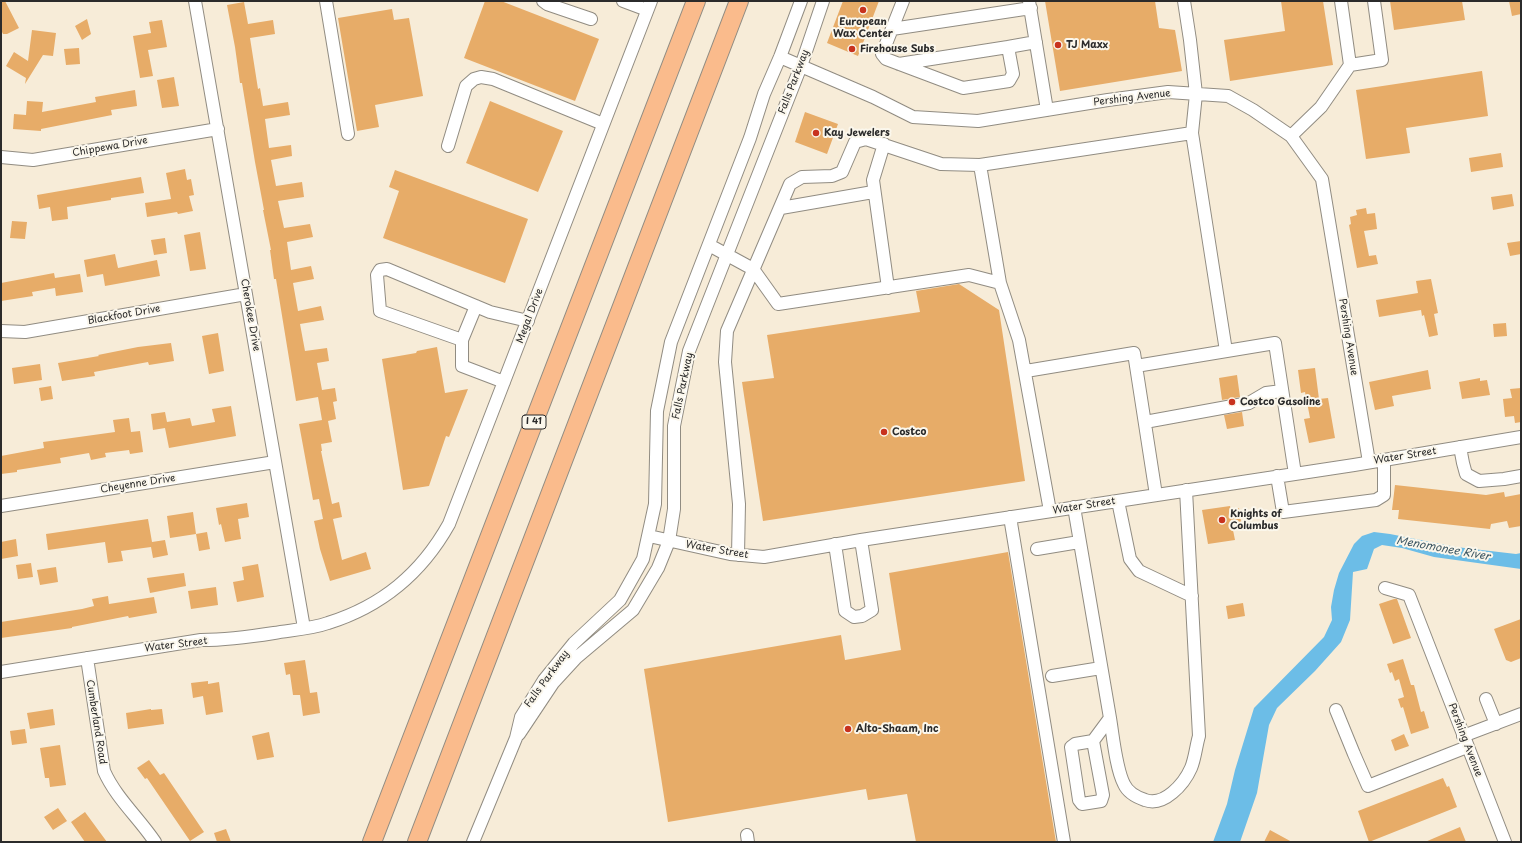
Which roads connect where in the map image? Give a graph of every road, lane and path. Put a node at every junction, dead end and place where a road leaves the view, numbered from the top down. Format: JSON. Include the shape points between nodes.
{"nodes":[{"id":1,"x":195,"y":1,"type":"edge"},
{"id":2,"x":326,"y":1,"type":"edge"},
{"id":3,"x":543,"y":1,"type":"edge"},
{"id":4,"x":623,"y":1,"type":"edge"},
{"id":5,"x":696,"y":1,"type":"edge"},
{"id":6,"x":740,"y":1,"type":"edge"},
{"id":7,"x":801,"y":1,"type":"edge"},
{"id":8,"x":823,"y":1,"type":"edge"},
{"id":9,"x":903,"y":1,"type":"edge"},
{"id":10,"x":1184,"y":1,"type":"edge"},
{"id":11,"x":1341,"y":1,"type":"edge"},
{"id":12,"x":1374,"y":1,"type":"edge"},
{"id":13,"x":1030,"y":4,"type":"edge"},
{"id":14,"x":649,"y":6,"type":"edge"},
{"id":15,"x":591,"y":19,"type":"dead end"},
{"id":16,"x":892,"y":29,"type":"junction"},
{"id":17,"x":1036,"y":42,"type":"junction"},
{"id":18,"x":1008,"y":47,"type":"junction"},
{"id":19,"x":780,"y":57,"type":"junction"},
{"id":20,"x":898,"y":64,"type":"junction"},
{"id":21,"x":1350,"y":65,"type":"junction"},
{"id":22,"x":801,"y":66,"type":"junction"},
{"id":23,"x":1196,"y":94,"type":"junction"},
{"id":24,"x":1047,"y":110,"type":"junction"},
{"id":25,"x":603,"y":124,"type":"junction"},
{"id":26,"x":218,"y":128,"type":"junction"},
{"id":27,"x":1192,"y":133,"type":"junction"},
{"id":28,"x":348,"y":134,"type":"dead end"},
{"id":29,"x":1291,"y":136,"type":"junction"},
{"id":30,"x":884,"y":144,"type":"junction"},
{"id":31,"x":448,"y":146,"type":"dead end"},
{"id":32,"x":1,"y":158,"type":"edge"},
{"id":33,"x":980,"y":165,"type":"junction"},
{"id":34,"x":873,"y":192,"type":"junction"},
{"id":35,"x":781,"y":208,"type":"junction"},
{"id":36,"x":709,"y":245,"type":"junction"},
{"id":37,"x":727,"y":255,"type":"junction"},
{"id":38,"x":753,"y":269,"type":"junction"},
{"id":39,"x":1000,"y":284,"type":"junction"},
{"id":40,"x":888,"y":288,"type":"junction"},
{"id":41,"x":246,"y":294,"type":"junction"},
{"id":42,"x":476,"y":306,"type":"junction"},
{"id":43,"x":528,"y":321,"type":"junction"},
{"id":44,"x":1,"y":331,"type":"edge"},
{"id":45,"x":462,"y":340,"type":"junction"},
{"id":46,"x":1226,"y":351,"type":"junction"},
{"id":47,"x":1136,"y":366,"type":"junction"},
{"id":48,"x":1026,"y":371,"type":"junction"},
{"id":49,"x":504,"y":382,"type":"junction"},
{"id":50,"x":1282,"y":391,"type":"junction"},
{"id":51,"x":1145,"y":422,"type":"junction"},
{"id":52,"x":1521,"y":437,"type":"edge"},
{"id":53,"x":1460,"y":447,"type":"junction"},
{"id":54,"x":1384,"y":460,"type":"junction"},
{"id":55,"x":275,"y":462,"type":"junction"},
{"id":56,"x":1369,"y":462,"type":"junction"},
{"id":57,"x":1295,"y":474,"type":"junction"},
{"id":58,"x":1277,"y":476,"type":"junction"},
{"id":59,"x":1521,"y":476,"type":"edge"},
{"id":60,"x":1186,"y":490,"type":"junction"},
{"id":61,"x":1156,"y":495,"type":"junction"},
{"id":62,"x":1118,"y":501,"type":"junction"},
{"id":63,"x":1,"y":506,"type":"edge"},
{"id":64,"x":1074,"y":507,"type":"junction"},
{"id":65,"x":1050,"y":511,"type":"junction"},
{"id":66,"x":1010,"y":517,"type":"junction"},
{"id":67,"x":648,"y":536,"type":"junction"},
{"id":68,"x":861,"y":540,"type":"junction"},
{"id":69,"x":669,"y":541,"type":"junction"},
{"id":70,"x":1079,"y":542,"type":"junction"},
{"id":71,"x":835,"y":544,"type":"junction"},
{"id":72,"x":1037,"y":549,"type":"dead end"},
{"id":73,"x":738,"y":555,"type":"junction"},
{"id":74,"x":1385,"y":588,"type":"dead end"},
{"id":75,"x":1192,"y":596,"type":"junction"},
{"id":76,"x":372,"y":605,"type":"joint"},
{"id":77,"x":304,"y":628,"type":"junction"},
{"id":78,"x":87,"y":658,"type":"junction"},
{"id":79,"x":1101,"y":668,"type":"junction"},
{"id":80,"x":1,"y":672,"type":"edge"},
{"id":81,"x":1052,"y":676,"type":"dead end"},
{"id":82,"x":1486,"y":699,"type":"dead end"},
{"id":83,"x":1336,"y":710,"type":"dead end"},
{"id":84,"x":1521,"y":714,"type":"edge"},
{"id":85,"x":1110,"y":718,"type":"junction"},
{"id":86,"x":1496,"y":724,"type":"junction"},
{"id":87,"x":516,"y":738,"type":"junction"},
{"id":88,"x":1092,"y":741,"type":"junction"},
{"id":89,"x":1465,"y":742,"type":"junction"},
{"id":90,"x":155,"y":842,"type":"edge"},
{"id":91,"x":372,"y":842,"type":"edge"},
{"id":92,"x":417,"y":842,"type":"edge"},
{"id":93,"x":473,"y":842,"type":"edge"},
{"id":94,"x":1064,"y":842,"type":"edge"},
{"id":95,"x":1505,"y":842,"type":"edge"}],
"edges":[{"from":1,"to":26,"type":"street","name":"Cherokee Drive"},
{"from":2,"to":28,"type":"street"},
{"from":3,"to":15,"type":"street"},
{"from":4,"to":14,"type":"street"},
{"from":5,"to":91,"type":"highway","number":"I 41"},
{"from":6,"to":92,"type":"highway"},
{"from":7,"to":19,"type":"street","name":"Falls Parkway"},
{"from":8,"to":22,"type":"street","name":"Falls Parkway"},
{"from":9,"to":16,"type":"street"},
{"from":10,"to":23,"type":"street"},
{"from":11,"to":21,"type":"street"},
{"from":12,"to":21,"type":"street","via":[[1382,60]]},
{"from":13,"to":16,"type":"street"},
{"from":13,"to":17,"type":"street"},
{"from":14,"to":25,"type":"street","name":"Megal Drive"},
{"from":16,"to":20,"type":"street","via":[[882,54],[886,59]]},
{"from":17,"to":18,"type":"street"},
{"from":17,"to":24,"type":"street"},
{"from":18,"to":20,"type":"street"},
{"from":18,"to":20,"type":"street","via":[[1013,74],[1009,80],[963,88]]},
{"from":19,"to":22,"type":"street","name":"Pershing Avenue"},
{"from":19,"to":36,"type":"street","name":"Falls Parkway"},
{"from":21,"to":29,"type":"street","via":[[1321,107]]},
{"from":22,"to":24,"type":"street","name":"Pershing Avenue","via":[[913,117],[978,122]]},
{"from":22,"to":37,"type":"street","name":"Falls Parkway"},
{"from":23,"to":24,"type":"street","name":"Pershing Avenue","via":[[1168,92]]},
{"from":23,"to":27,"type":"street"},
{"from":23,"to":29,"type":"street","name":"Pershing Avenue","via":[[1228,96]]},
{"from":25,"to":31,"type":"street","via":[[493,79],[474,79],[466,86]]},
{"from":25,"to":43,"type":"street","name":"Megal Drive"},
{"from":26,"to":32,"type":"street","name":"Chippewa Drive","via":[[33,160]]},
{"from":26,"to":41,"type":"street","name":"Cherokee Drive"},
{"from":27,"to":33,"type":"street"},
{"from":27,"to":46,"type":"street"},
{"from":29,"to":56,"type":"street","name":"Pershing Avenue","via":[[1322,179]]},
{"from":30,"to":33,"type":"street","via":[[940,164]]},
{"from":30,"to":34,"type":"street","via":[[873,180]]},
{"from":30,"to":35,"type":"street","via":[[866,138],[855,142],[842,172],[832,176],[802,177],[790,184]]},
{"from":33,"to":39,"type":"street"},
{"from":34,"to":35,"type":"street"},
{"from":34,"to":40,"type":"street"},
{"from":35,"to":38,"type":"street"},
{"from":36,"to":37,"type":"street"},
{"from":36,"to":67,"type":"street","name":"Falls Parkway","via":[[671,342],[657,411],[656,504]]},
{"from":37,"to":38,"type":"street"},
{"from":37,"to":69,"type":"street","name":"Falls Parkway","via":[[689,351],[674,426],[674,509]]},
{"from":38,"to":40,"type":"street","via":[[778,304]]},
{"from":38,"to":73,"type":"street","via":[[727,331],[725,362],[739,504]]},
{"from":39,"to":40,"type":"street","via":[[969,275]]},
{"from":39,"to":48,"type":"street","via":[[1019,340]]},
{"from":41,"to":44,"type":"street","name":"Blackfoot Drive","via":[[25,332]]},
{"from":41,"to":55,"type":"street","name":"Cherokee Drive"},
{"from":42,"to":43,"type":"street"},
{"from":42,"to":45,"type":"street"},
{"from":42,"to":45,"type":"street","via":[[387,269],[380,270],[377,275],[380,311]]},
{"from":43,"to":49,"type":"street","name":"Megal Drive"},
{"from":45,"to":49,"type":"street","via":[[462,366]]},
{"from":46,"to":47,"type":"street"},
{"from":46,"to":50,"type":"street","via":[[1275,342]]},
{"from":47,"to":48,"type":"street","via":[[1134,353]]},
{"from":47,"to":51,"type":"street"},
{"from":48,"to":65,"type":"street"},
{"from":49,"to":76,"type":"street","name":"Megal Drive","via":[[441,539],[401,585]]},
{"from":50,"to":51,"type":"street","via":[[1266,393],[1249,403]]},
{"from":50,"to":57,"type":"street"},
{"from":51,"to":61,"type":"street"},
{"from":52,"to":53,"type":"street","name":"Water Street"},
{"from":53,"to":54,"type":"street","name":"Water Street"},
{"from":53,"to":59,"type":"street","via":[[1466,474],[1479,481]]},
{"from":54,"to":56,"type":"street","name":"Water Street"},
{"from":54,"to":58,"type":"street","via":[[1384,496],[1376,500],[1283,512]]},
{"from":55,"to":63,"type":"street","name":"Cheyenne Drive"},
{"from":55,"to":77,"type":"street","name":"Cherokee Drive"},
{"from":56,"to":57,"type":"street","name":"Water Street"},
{"from":57,"to":58,"type":"street","name":"Water Street"},
{"from":58,"to":60,"type":"street","name":"Water Street"},
{"from":60,"to":61,"type":"street","name":"Water Street"},
{"from":60,"to":75,"type":"street"},
{"from":61,"to":62,"type":"street","name":"Water Street"},
{"from":62,"to":64,"type":"street","name":"Water Street"},
{"from":62,"to":75,"type":"street","via":[[1130,559],[1139,571]]},
{"from":64,"to":65,"type":"street","name":"Water Street"},
{"from":64,"to":70,"type":"street"},
{"from":65,"to":66,"type":"street","name":"Water Street"},
{"from":66,"to":68,"type":"street","name":"Water Street"},
{"from":66,"to":94,"type":"street"},
{"from":67,"to":69,"type":"street","name":"Water Street"},
{"from":67,"to":87,"type":"street","name":"Falls Parkway","via":[[644,559],[620,600],[574,643],[544,680],[521,717]]},
{"from":68,"to":71,"type":"street","name":"Water Street"},
{"from":68,"to":71,"type":"street","via":[[872,610],[862,616],[854,617],[845,611]]},
{"from":69,"to":73,"type":"street","name":"Water Street"},
{"from":69,"to":87,"type":"street","name":"Falls Parkway","via":[[658,568],[633,610],[553,683]]},
{"from":70,"to":72,"type":"street"},
{"from":70,"to":79,"type":"street"},
{"from":71,"to":73,"type":"street","name":"Water Street","via":[[764,557]]},
{"from":74,"to":89,"type":"street","name":"Pershing Avenue","via":[[1409,595]]},
{"from":75,"to":85,"type":"street","via":[[1199,736],[1191,769],[1174,792],[1163,799],[1148,802],[1133,796],[1124,784]]},
{"from":76,"to":77,"type":"street","name":"Water Street","via":[[327,624]]},
{"from":77,"to":78,"type":"street","name":"Water Street","via":[[225,640],[201,640]]},
{"from":78,"to":80,"type":"street","name":"Water Street"},
{"from":78,"to":90,"type":"street","name":"Cumberland Road","via":[[104,771],[116,792]]},
{"from":79,"to":81,"type":"street"},
{"from":79,"to":85,"type":"street"},
{"from":82,"to":86,"type":"street"},
{"from":83,"to":89,"type":"street","via":[[1368,786]]},
{"from":84,"to":86,"type":"street"},
{"from":85,"to":88,"type":"street"},
{"from":86,"to":89,"type":"street"},
{"from":87,"to":93,"type":"street","name":"Falls Parkway"},
{"from":88,"to":88,"type":"street","via":[[1071,747],[1079,800],[1082,804],[1100,801],[1103,795]]},
{"from":89,"to":95,"type":"street","name":"Pershing Avenue"}]}
